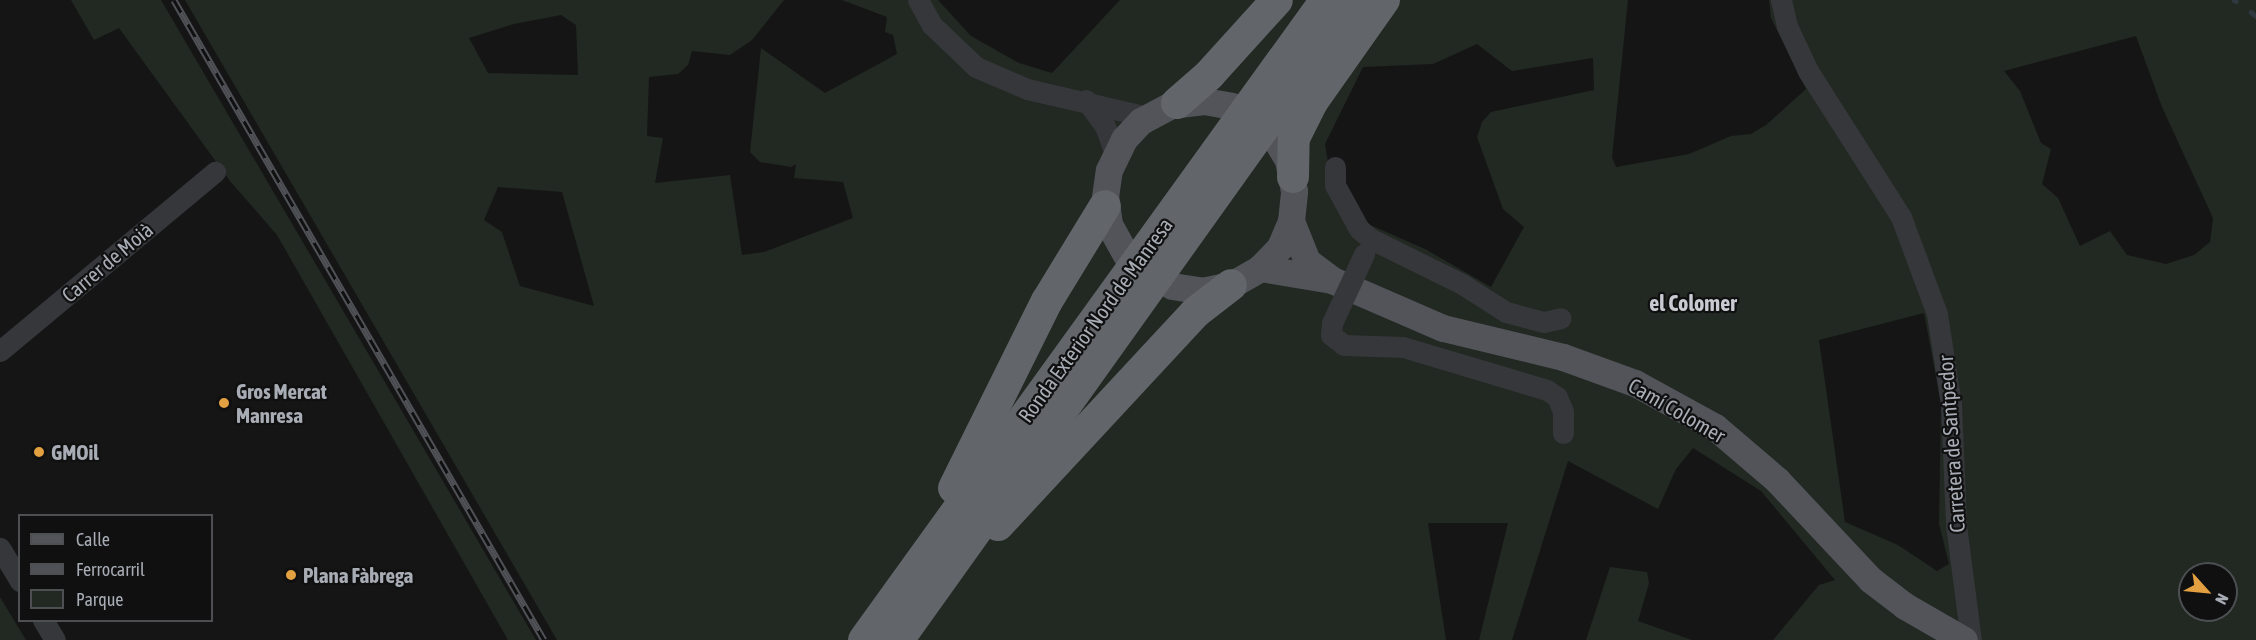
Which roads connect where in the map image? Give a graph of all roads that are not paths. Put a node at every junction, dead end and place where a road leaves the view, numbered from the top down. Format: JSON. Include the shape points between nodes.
{"nodes":[{"id":1,"x":918,"y":0,"type":"edge"},
{"id":2,"x":1277,"y":0,"type":"edge"},
{"id":3,"x":1326,"y":0,"type":"edge"},
{"id":4,"x":1355,"y":0,"type":"edge"},
{"id":5,"x":1384,"y":0,"type":"edge"},
{"id":6,"x":1781,"y":0,"type":"edge"},
{"id":7,"x":1086,"y":100,"type":"junction"},
{"id":8,"x":1177,"y":104,"type":"junction"},
{"id":9,"x":1232,"y":106,"type":"dead end"},
{"id":10,"x":1148,"y":117,"type":"junction"},
{"id":11,"x":1275,"y":138,"type":"dead end"},
{"id":12,"x":1115,"y":154,"type":"junction"},
{"id":13,"x":1335,"y":167,"type":"dead end"},
{"id":14,"x":215,"y":172,"type":"dead end"},
{"id":15,"x":1293,"y":177,"type":"junction"},
{"id":16,"x":1106,"y":206,"type":"junction"},
{"id":17,"x":1291,"y":221,"type":"junction"},
{"id":18,"x":1367,"y":246,"type":"junction"},
{"id":19,"x":1126,"y":255,"type":"dead end"},
{"id":20,"x":1260,"y":268,"type":"junction"},
{"id":21,"x":1332,"y":280,"type":"junction"},
{"id":22,"x":1231,"y":285,"type":"junction"},
{"id":23,"x":1172,"y":286,"type":"dead end"},
{"id":24,"x":1561,"y":318,"type":"dead end"},
{"id":25,"x":0,"y":351,"type":"edge"},
{"id":26,"x":1563,"y":433,"type":"dead end"},
{"id":27,"x":0,"y":548,"type":"edge"},
{"id":28,"x":18,"y":578,"type":"edge"},
{"id":29,"x":938,"y":585,"type":"junction"},
{"id":30,"x":44,"y":622,"type":"edge"},
{"id":31,"x":879,"y":635,"type":"edge"},
{"id":32,"x":55,"y":640,"type":"edge"},
{"id":33,"x":1964,"y":640,"type":"edge"},
{"id":34,"x":1971,"y":640,"type":"edge"}],
"edges":[{"from":1,"to":7,"type":"street","via":[[932,25],[976,67],[1027,89]]},
{"from":2,"to":8,"type":"highway"},
{"from":3,"to":31,"type":"highway","name":"Ronda Exterior Nord de Manresa"},
{"from":4,"to":29,"type":"highway","name":"Ronda Exterior Nord de Manresa"},
{"from":5,"to":15,"type":"highway","via":[[1293,138]]},
{"from":6,"to":34,"type":"street","name":"Carretera de Santpedor","via":[[1787,26],[1808,72],[1901,217],[1938,314],[1951,404],[1956,525]]},
{"from":7,"to":10,"type":"street"},
{"from":7,"to":12,"type":"street","via":[[1105,126]]},
{"from":8,"to":9,"type":"main road","via":[[1204,100]]},
{"from":8,"to":10,"type":"main road"},
{"from":10,"to":12,"type":"main road","via":[[1129,133]]},
{"from":11,"to":15,"type":"main road"},
{"from":12,"to":16,"type":"main road","via":[[1107,179]]},
{"from":13,"to":18,"type":"street","via":[[1335,185]]},
{"from":14,"to":25,"type":"street","name":"Carrer de Moià"},
{"from":15,"to":17,"type":"main road"},
{"from":16,"to":19,"type":"main road","via":[[1112,232]]},
{"from":16,"to":31,"type":"highway","via":[[1047,301]]},
{"from":17,"to":20,"type":"main road","via":[[1280,247]]},
{"from":17,"to":21,"type":"main road","name":"Camí Colomer","via":[[1307,261]]},
{"from":18,"to":24,"type":"street","via":[[1462,284],[1506,312],[1544,322]]},
{"from":18,"to":26,"type":"street","bridge":true,"via":[[1332,323],[1331,334],[1344,345],[1403,347],[1547,390],[1557,397],[1563,411]]},
{"from":20,"to":21,"type":"main road","name":"Camí Colomer"},
{"from":20,"to":22,"type":"main road"},
{"from":21,"to":33,"type":"main road","name":"Camí Colomer","via":[[1443,328],[1563,357],[1635,383],[1715,427],[1777,480],[1871,580],[1905,606]]},
{"from":22,"to":23,"type":"main road","via":[[1202,291]]},
{"from":22,"to":29,"type":"highway","via":[[1196,312],[1038,486]]},
{"from":27,"to":28,"type":"street"},
{"from":29,"to":31,"type":"highway","name":"Ronda Exterior Nord de Manresa"},
{"from":30,"to":32,"type":"street"}]}
